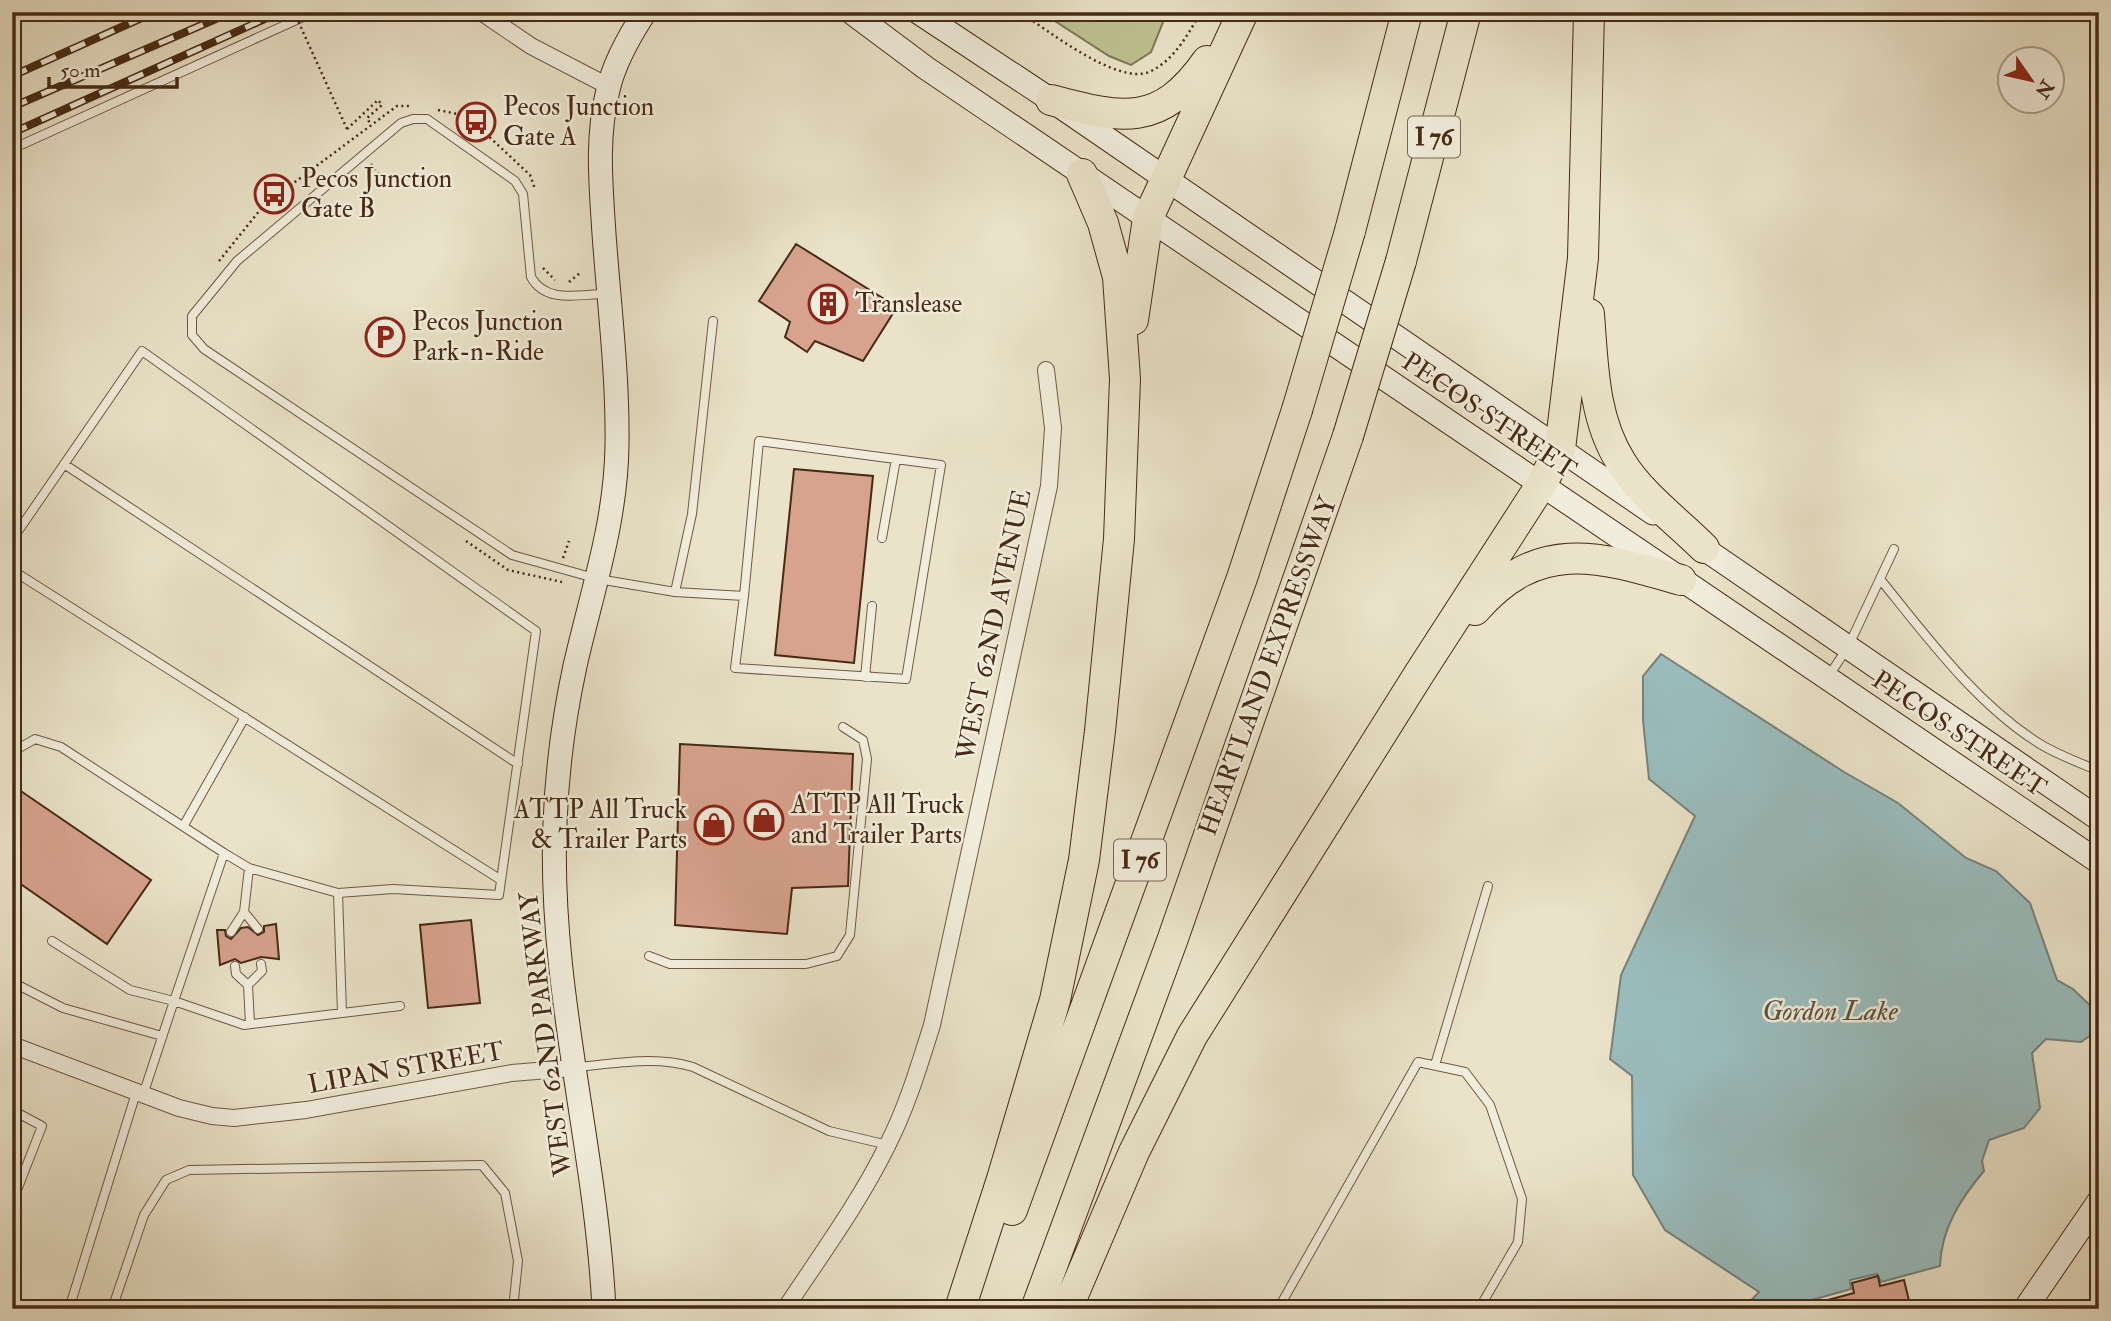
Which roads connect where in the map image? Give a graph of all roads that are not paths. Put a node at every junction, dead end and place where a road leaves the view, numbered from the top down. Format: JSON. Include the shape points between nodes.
{"nodes":[{"id":1,"x":314,"y":12,"type":"edge"},
{"id":2,"x":481,"y":12,"type":"edge"},
{"id":3,"x":851,"y":12,"type":"edge"},
{"id":4,"x":918,"y":12,"type":"edge"},
{"id":5,"x":1242,"y":12,"type":"edge"},
{"id":6,"x":1407,"y":12,"type":"edge"},
{"id":7,"x":1466,"y":12,"type":"edge"},
{"id":8,"x":1589,"y":12,"type":"edge"},
{"id":9,"x":644,"y":15,"type":"edge"},
{"id":10,"x":608,"y":86,"type":"junction"},
{"id":11,"x":1051,"y":100,"type":"junction"},
{"id":12,"x":12,"y":149,"type":"edge"},
{"id":13,"x":1082,"y":174,"type":"junction"},
{"id":14,"x":1165,"y":177,"type":"junction"},
{"id":15,"x":1148,"y":218,"type":"junction"},
{"id":16,"x":1583,"y":258,"type":"junction"},
{"id":17,"x":608,"y":294,"type":"junction"},
{"id":18,"x":713,"y":321,"type":"dead end"},
{"id":19,"x":1046,"y":370,"type":"dead end"},
{"id":20,"x":1125,"y":379,"type":"junction"},
{"id":21,"x":1560,"y":449,"type":"junction"},
{"id":22,"x":896,"y":459,"type":"junction"},
{"id":23,"x":64,"y":464,"type":"junction"},
{"id":24,"x":1541,"y":485,"type":"junction"},
{"id":25,"x":883,"y":538,"type":"dead end"},
{"id":26,"x":12,"y":540,"type":"edge"},
{"id":27,"x":1704,"y":548,"type":"junction"},
{"id":28,"x":1894,"y":549,"type":"dead end"},
{"id":29,"x":12,"y":570,"type":"edge"},
{"id":30,"x":598,"y":579,"type":"junction"},
{"id":31,"x":1880,"y":579,"type":"junction"},
{"id":32,"x":1681,"y":580,"type":"junction"},
{"id":33,"x":675,"y":592,"type":"junction"},
{"id":34,"x":744,"y":596,"type":"junction"},
{"id":35,"x":872,"y":606,"type":"dead end"},
{"id":36,"x":1848,"y":647,"type":"junction"},
{"id":37,"x":1419,"y":674,"type":"junction"},
{"id":38,"x":865,"y":677,"type":"junction"},
{"id":39,"x":1827,"y":678,"type":"junction"},
{"id":40,"x":245,"y":717,"type":"junction"},
{"id":41,"x":843,"y":727,"type":"dead end"},
{"id":42,"x":12,"y":752,"type":"edge"},
{"id":43,"x":518,"y":764,"type":"junction"},
{"id":44,"x":2099,"y":771,"type":"edge"},
{"id":45,"x":2099,"y":819,"type":"edge"},
{"id":46,"x":184,"y":825,"type":"junction"},
{"id":47,"x":224,"y":853,"type":"junction"},
{"id":48,"x":2099,"y":862,"type":"edge"},
{"id":49,"x":249,"y":868,"type":"junction"},
{"id":50,"x":501,"y":880,"type":"junction"},
{"id":51,"x":1488,"y":886,"type":"dead end"},
{"id":52,"x":338,"y":893,"type":"junction"},
{"id":53,"x":244,"y":912,"type":"junction"},
{"id":54,"x":258,"y":929,"type":"dead end"},
{"id":55,"x":231,"y":932,"type":"dead end"},
{"id":56,"x":52,"y":941,"type":"dead end"},
{"id":57,"x":649,"y":956,"type":"dead end"},
{"id":58,"x":261,"y":964,"type":"dead end"},
{"id":59,"x":235,"y":966,"type":"dead end"},
{"id":60,"x":12,"y":982,"type":"edge"},
{"id":61,"x":248,"y":985,"type":"junction"},
{"id":62,"x":173,"y":1001,"type":"junction"},
{"id":63,"x":401,"y":1006,"type":"dead end"},
{"id":64,"x":342,"y":1013,"type":"junction"},
{"id":65,"x":250,"y":1024,"type":"junction"},
{"id":66,"x":162,"y":1036,"type":"junction"},
{"id":67,"x":12,"y":1045,"type":"edge"},
{"id":68,"x":1435,"y":1065,"type":"junction"},
{"id":69,"x":572,"y":1068,"type":"junction"},
{"id":70,"x":140,"y":1094,"type":"junction"},
{"id":71,"x":12,"y":1110,"type":"edge"},
{"id":72,"x":888,"y":1145,"type":"junction"},
{"id":73,"x":2099,"y":1201,"type":"edge"},
{"id":74,"x":12,"y":1203,"type":"edge"},
{"id":75,"x":69,"y":1309,"type":"edge"},
{"id":76,"x":113,"y":1309,"type":"edge"},
{"id":77,"x":513,"y":1309,"type":"edge"},
{"id":78,"x":604,"y":1309,"type":"edge"},
{"id":79,"x":785,"y":1309,"type":"edge"},
{"id":80,"x":960,"y":1309,"type":"edge"},
{"id":81,"x":977,"y":1309,"type":"edge"},
{"id":82,"x":1036,"y":1309,"type":"edge"},
{"id":83,"x":1067,"y":1309,"type":"edge"},
{"id":84,"x":1278,"y":1309,"type":"edge"},
{"id":85,"x":1479,"y":1309,"type":"edge"},
{"id":86,"x":2025,"y":1309,"type":"edge"}],
"edges":[{"from":1,"to":12,"type":"lane"},
{"from":2,"to":10,"type":"street","via":[[531,46]]},
{"from":3,"to":13,"type":"main road","name":"PECOS STREET"},
{"from":4,"to":11,"type":"main road","name":"PECOS STREET"},
{"from":5,"to":11,"type":"highway","via":[[1189,87],[1170,102],[1118,116]]},
{"from":5,"to":14,"type":"highway"},
{"from":6,"to":81,"type":"highway","name":"HEARTLAND EXPRESSWAY","number":"I 76","bridge":true,"via":[[1350,231],[1237,591]]},
{"from":7,"to":82,"type":"highway","name":"HEARTLAND EXPRESSWAY","number":"I 76","bridge":true,"via":[[1401,261],[1348,436],[1172,941]]},
{"from":8,"to":16,"type":"highway"},
{"from":9,"to":10,"type":"main road","name":"WEST 62ND PARKWAY"},
{"from":10,"to":17,"type":"main road","name":"WEST 62ND PARKWAY","via":[[600,173]]},
{"from":11,"to":14,"type":"main road","name":"PECOS STREET"},
{"from":13,"to":15,"type":"main road","name":"PECOS STREET"},
{"from":13,"to":20,"type":"highway","via":[[1118,276]]},
{"from":14,"to":15,"type":"highway"},
{"from":14,"to":21,"type":"main road","name":"PECOS STREET"},
{"from":15,"to":20,"type":"highway"},
{"from":15,"to":24,"type":"main road","name":"PECOS STREET"},
{"from":16,"to":21,"type":"highway"},
{"from":16,"to":27,"type":"highway","via":[[1596,391],[1606,433],[1637,483]]},
{"from":17,"to":30,"type":"main road","name":"WEST 62ND PARKWAY","via":[[617,456],[611,525]]},
{"from":17,"to":30,"type":"lane","via":[[542,291],[531,277],[523,194],[515,181],[427,119],[413,118],[401,123],[237,261],[197,308],[191,325],[197,343],[217,359],[498,547],[526,560]]},
{"from":18,"to":33,"type":"lane","via":[[692,514]]},
{"from":19,"to":72,"type":"street","name":"WEST 62ND AVENUE","via":[[1053,428],[1049,486],[932,1026]]},
{"from":20,"to":80,"type":"highway","via":[[1119,539],[1084,860],[1055,1000]]},
{"from":21,"to":24,"type":"highway"},
{"from":21,"to":27,"type":"main road","name":"PECOS STREET"},
{"from":22,"to":25,"type":"lane"},
{"from":22,"to":34,"type":"lane","via":[[759,441]]},
{"from":22,"to":38,"type":"lane","via":[[940,465],[906,679]]},
{"from":23,"to":26,"type":"lane"},
{"from":23,"to":43,"type":"lane"},
{"from":23,"to":43,"type":"lane","via":[[142,351],[536,631]]},
{"from":24,"to":32,"type":"main road","name":"PECOS STREET"},
{"from":24,"to":37,"type":"highway"},
{"from":27,"to":36,"type":"main road","name":"PECOS STREET"},
{"from":28,"to":31,"type":"lane"},
{"from":29,"to":40,"type":"lane"},
{"from":30,"to":33,"type":"lane"},
{"from":30,"to":69,"type":"main road","name":"WEST 62ND PARKWAY","via":[[568,704],[555,823],[555,904]]},
{"from":31,"to":36,"type":"lane"},
{"from":31,"to":44,"type":"lane","via":[[1942,654],[2004,717],[2041,745]]},
{"from":32,"to":37,"type":"highway","via":[[1583,556],[1537,564],[1488,595]]},
{"from":32,"to":39,"type":"main road","name":"PECOS STREET"},
{"from":33,"to":34,"type":"lane"},
{"from":34,"to":38,"type":"lane","via":[[735,668]]},
{"from":35,"to":38,"type":"lane"},
{"from":36,"to":39,"type":"lane"},
{"from":36,"to":45,"type":"main road","name":"PECOS STREET"},
{"from":37,"to":83,"type":"highway","via":[[1192,1036],[1134,1152]]},
{"from":39,"to":48,"type":"main road","name":"PECOS STREET"},
{"from":40,"to":46,"type":"lane"},
{"from":40,"to":50,"type":"lane"},
{"from":41,"to":57,"type":"lane","via":[[863,740],[867,759],[850,935],[837,956],[806,964],[670,964]]},
{"from":42,"to":46,"type":"lane","via":[[35,739],[61,747]]},
{"from":43,"to":50,"type":"lane"},
{"from":46,"to":47,"type":"lane"},
{"from":47,"to":49,"type":"lane"},
{"from":47,"to":62,"type":"lane"},
{"from":49,"to":52,"type":"lane"},
{"from":49,"to":53,"type":"lane"},
{"from":50,"to":52,"type":"lane","via":[[499,895],[393,889]]},
{"from":51,"to":68,"type":"lane"},
{"from":52,"to":64,"type":"lane"},
{"from":53,"to":54,"type":"lane"},
{"from":53,"to":55,"type":"lane"},
{"from":56,"to":62,"type":"lane","via":[[130,990]]},
{"from":58,"to":61,"type":"lane","via":[[262,971]]},
{"from":59,"to":61,"type":"lane","via":[[236,974]]},
{"from":60,"to":66,"type":"lane","via":[[63,1008]]},
{"from":61,"to":65,"type":"lane"},
{"from":62,"to":65,"type":"lane"},
{"from":62,"to":66,"type":"lane"},
{"from":63,"to":64,"type":"lane"},
{"from":64,"to":65,"type":"lane"},
{"from":66,"to":70,"type":"lane"},
{"from":67,"to":70,"type":"street","name":"LIPAN STREET"},
{"from":68,"to":84,"type":"lane","via":[[1418,1062]]},
{"from":68,"to":85,"type":"lane","via":[[1465,1072],[1490,1105],[1522,1199],[1518,1242]]},
{"from":69,"to":70,"type":"street","name":"LIPAN STREET","via":[[512,1073],[262,1117],[212,1116]]},
{"from":69,"to":72,"type":"lane","name":"LIPAN STREET","via":[[674,1061],[829,1131]]},
{"from":69,"to":78,"type":"main road","name":"WEST 62ND PARKWAY","via":[[597,1214]]},
{"from":70,"to":75,"type":"lane"},
{"from":71,"to":74,"type":"lane","via":[[42,1126]]},
{"from":72,"to":79,"type":"street","name":"WEST 62ND AVENUE"},
{"from":73,"to":86,"type":"main road"},
{"from":76,"to":77,"type":"lane","via":[[144,1215],[166,1180],[189,1170],[482,1165],[505,1193],[518,1261]]}]}
